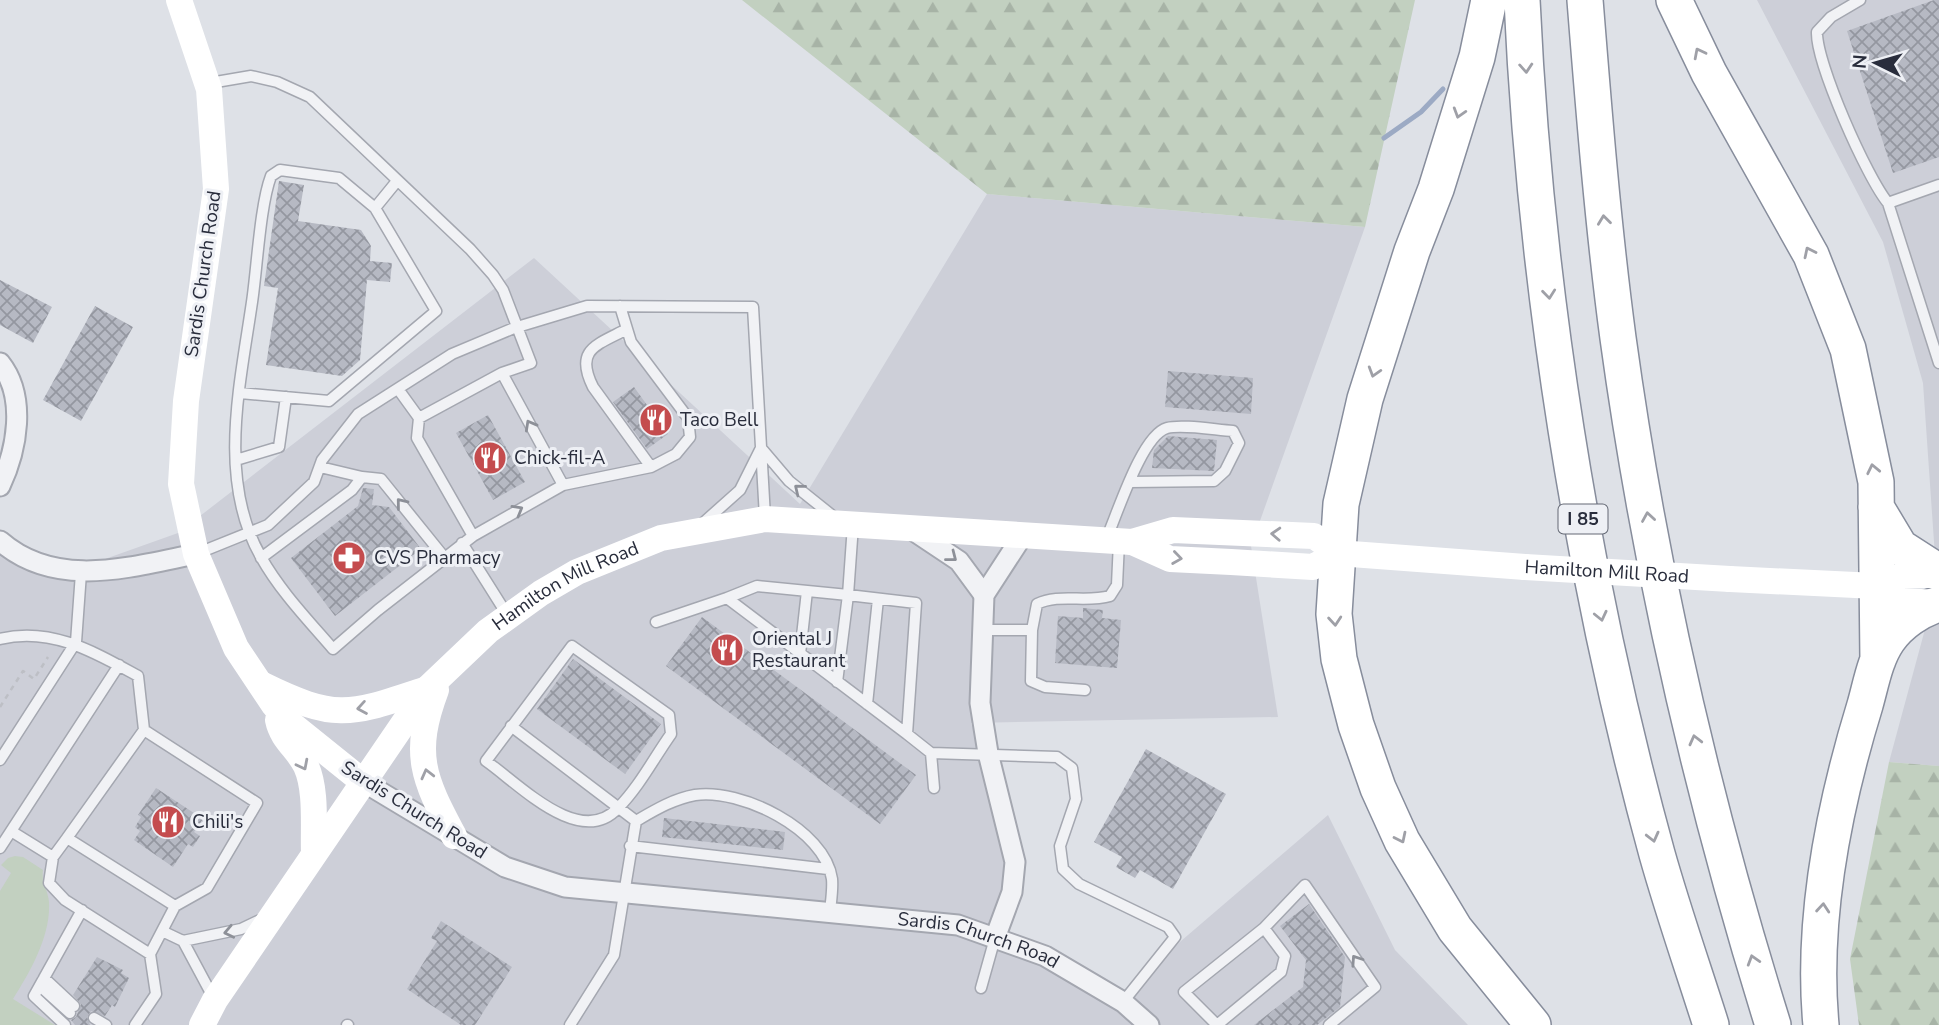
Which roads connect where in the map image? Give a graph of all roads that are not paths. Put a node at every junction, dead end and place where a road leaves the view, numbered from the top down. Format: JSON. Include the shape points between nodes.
{"nodes":[{"id":1,"x":179,"y":0,"type":"edge"},
{"id":2,"x":1489,"y":0,"type":"edge"},
{"id":3,"x":1522,"y":0,"type":"edge"},
{"id":4,"x":1585,"y":0,"type":"edge"},
{"id":5,"x":1674,"y":0,"type":"edge"},
{"id":6,"x":1860,"y":0,"type":"edge"},
{"id":7,"x":208,"y":84,"type":"junction"},
{"id":8,"x":397,"y":181,"type":"junction"},
{"id":9,"x":1939,"y":185,"type":"edge"},
{"id":10,"x":1888,"y":203,"type":"junction"},
{"id":11,"x":375,"y":208,"type":"junction"},
{"id":12,"x":620,"y":306,"type":"junction"},
{"id":13,"x":517,"y":328,"type":"junction"},
{"id":14,"x":627,"y":329,"type":"junction"},
{"id":15,"x":0,"y":363,"type":"edge"},
{"id":16,"x":1939,"y":363,"type":"edge"},
{"id":17,"x":502,"y":373,"type":"junction"},
{"id":18,"x":398,"y":388,"type":"junction"},
{"id":19,"x":240,"y":393,"type":"junction"},
{"id":20,"x":286,"y":397,"type":"junction"},
{"id":21,"x":419,"y":418,"type":"junction"},
{"id":22,"x":761,"y":448,"type":"junction"},
{"id":23,"x":236,"y":460,"type":"junction"},
{"id":24,"x":320,"y":467,"type":"junction"},
{"id":25,"x":651,"y":467,"type":"junction"},
{"id":26,"x":362,"y":477,"type":"junction"},
{"id":27,"x":1130,"y":482,"type":"junction"},
{"id":28,"x":563,"y":485,"type":"junction"},
{"id":29,"x":0,"y":486,"type":"edge"},
{"id":30,"x":1876,"y":507,"type":"junction"},
{"id":31,"x":765,"y":519,"type":"junction"},
{"id":32,"x":848,"y":524,"type":"junction"},
{"id":33,"x":911,"y":529,"type":"junction"},
{"id":34,"x":250,"y":532,"type":"junction"},
{"id":35,"x":692,"y":532,"type":"junction"},
{"id":36,"x":1023,"y":535,"type":"junction"},
{"id":37,"x":473,"y":536,"type":"junction"},
{"id":38,"x":0,"y":541,"type":"edge"},
{"id":39,"x":1119,"y":541,"type":"junction"},
{"id":40,"x":462,"y":543,"type":"junction"},
{"id":41,"x":1338,"y":553,"type":"junction"},
{"id":42,"x":196,"y":554,"type":"junction"},
{"id":43,"x":444,"y":556,"type":"junction"},
{"id":44,"x":261,"y":558,"type":"junction"},
{"id":45,"x":81,"y":573,"type":"junction"},
{"id":46,"x":1939,"y":574,"type":"edge"},
{"id":47,"x":1876,"y":586,"type":"junction"},
{"id":48,"x":807,"y":591,"type":"junction"},
{"id":49,"x":984,"y":595,"type":"junction"},
{"id":50,"x":848,"y":596,"type":"junction"},
{"id":51,"x":727,"y":598,"type":"junction"},
{"id":52,"x":878,"y":599,"type":"junction"},
{"id":53,"x":1939,"y":603,"type":"edge"},
{"id":54,"x":508,"y":616,"type":"junction"},
{"id":55,"x":656,"y":622,"type":"dead end"},
{"id":56,"x":982,"y":630,"type":"junction"},
{"id":57,"x":1032,"y":630,"type":"junction"},
{"id":58,"x":0,"y":639,"type":"edge"},
{"id":59,"x":76,"y":642,"type":"junction"},
{"id":60,"x":800,"y":654,"type":"junction"},
{"id":61,"x":1878,"y":660,"type":"junction"},
{"id":62,"x":119,"y":665,"type":"junction"},
{"id":63,"x":435,"y":680,"type":"junction"},
{"id":64,"x":837,"y":682,"type":"junction"},
{"id":65,"x":1085,"y":690,"type":"dead end"},
{"id":66,"x":268,"y":695,"type":"junction"},
{"id":67,"x":867,"y":704,"type":"junction"},
{"id":68,"x":511,"y":726,"type":"junction"},
{"id":69,"x":144,"y":730,"type":"junction"},
{"id":70,"x":907,"y":734,"type":"junction"},
{"id":71,"x":931,"y":753,"type":"junction"},
{"id":72,"x":988,"y":753,"type":"junction"},
{"id":73,"x":0,"y":760,"type":"edge"},
{"id":74,"x":362,"y":781,"type":"junction"},
{"id":75,"x":934,"y":788,"type":"dead end"},
{"id":76,"x":619,"y":808,"type":"junction"},
{"id":77,"x":636,"y":821,"type":"junction"},
{"id":78,"x":11,"y":831,"type":"junction"},
{"id":79,"x":454,"y":836,"type":"junction"},
{"id":80,"x":67,"y":838,"type":"junction"},
{"id":81,"x":630,"y":846,"type":"junction"},
{"id":82,"x":0,"y":848,"type":"edge"},
{"id":83,"x":314,"y":853,"type":"junction"},
{"id":84,"x":53,"y":857,"type":"junction"},
{"id":85,"x":828,"y":869,"type":"junction"},
{"id":86,"x":623,"y":894,"type":"junction"},
{"id":87,"x":175,"y":906,"type":"junction"},
{"id":88,"x":82,"y":910,"type":"junction"},
{"id":89,"x":830,"y":911,"type":"junction"},
{"id":90,"x":273,"y":914,"type":"junction"},
{"id":91,"x":1264,"y":928,"type":"junction"},
{"id":92,"x":162,"y":930,"type":"junction"},
{"id":93,"x":995,"y":938,"type":"junction"},
{"id":94,"x":183,"y":941,"type":"junction"},
{"id":95,"x":149,"y":954,"type":"junction"},
{"id":96,"x":39,"y":987,"type":"junction"},
{"id":97,"x":981,"y":988,"type":"dead end"},
{"id":98,"x":215,"y":1000,"type":"junction"},
{"id":99,"x":1123,"y":1002,"type":"junction"},
{"id":100,"x":72,"y":1010,"type":"dead end"},
{"id":101,"x":94,"y":1018,"type":"dead end"},
{"id":102,"x":65,"y":1025,"type":"edge"},
{"id":103,"x":106,"y":1025,"type":"edge"},
{"id":104,"x":135,"y":1025,"type":"edge"},
{"id":105,"x":202,"y":1025,"type":"edge"},
{"id":106,"x":570,"y":1025,"type":"edge"},
{"id":107,"x":1149,"y":1025,"type":"edge"},
{"id":108,"x":1329,"y":1025,"type":"edge"},
{"id":109,"x":1533,"y":1025,"type":"edge"},
{"id":110,"x":1711,"y":1025,"type":"edge"},
{"id":111,"x":1773,"y":1025,"type":"edge"},
{"id":112,"x":1821,"y":1025,"type":"edge"}],
"edges":[{"from":1,"to":7,"type":"main road","name":"Sardis Church Road"},
{"from":2,"to":41,"type":"highway","one_way":true,"via":[[1477,57],[1365,399],[1341,504]]},
{"from":3,"to":110,"type":"highway","number":"I 85","one_way":true,"via":[[1552,320],[1598,606],[1657,854]]},
{"from":111,"to":4,"type":"highway","one_way":true,"via":[[1719,840],[1652,542],[1618,338]]},
{"from":30,"to":5,"type":"highway","one_way":true,"via":[[1876,482],[1848,349],[1811,255],[1709,73]]},
{"from":6,"to":10,"type":"lane","via":[[1831,17],[1817,32],[1816,46],[1871,179]]},
{"from":7,"to":8,"type":"lane","via":[[251,76],[293,88],[310,97]]},
{"from":7,"to":42,"type":"main road","name":"Sardis Church Road","via":[[216,189],[186,401],[181,484]]},
{"from":8,"to":11,"type":"lane"},
{"from":8,"to":13,"type":"lane","via":[[493,275]]},
{"from":9,"to":10,"type":"lane"},
{"from":10,"to":16,"type":"lane"},
{"from":11,"to":19,"type":"lane","via":[[339,178],[280,170],[271,176]]},
{"from":11,"to":20,"type":"lane","via":[[436,311],[329,401]]},
{"from":12,"to":13,"type":"lane","via":[[587,306]]},
{"from":12,"to":14,"type":"lane"},
{"from":12,"to":22,"type":"lane","via":[[753,307]]},
{"from":13,"to":17,"type":"lane","via":[[531,363]]},
{"from":13,"to":18,"type":"lane","via":[[452,354]]},
{"from":14,"to":25,"type":"lane","via":[[631,342],[688,418],[690,437],[676,454]]},
{"from":14,"to":25,"type":"lane","via":[[589,351],[585,373]]},
{"from":15,"to":29,"type":"street","via":[[16,401],[15,441]]},
{"from":17,"to":21,"type":"lane"},
{"from":28,"to":17,"type":"lane","one_way":true},
{"from":18,"to":21,"type":"lane"},
{"from":18,"to":24,"type":"lane","via":[[358,414]]},
{"from":19,"to":20,"type":"lane"},
{"from":19,"to":23,"type":"lane"},
{"from":20,"to":23,"type":"lane","via":[[279,447]]},
{"from":21,"to":37,"type":"lane","via":[[418,438]]},
{"from":22,"to":31,"type":"lane"},
{"from":32,"to":22,"type":"lane","one_way":true,"via":[[789,481]]},
{"from":22,"to":35,"type":"lane","via":[[740,490]]},
{"from":23,"to":34,"type":"lane","via":[[238,493]]},
{"from":24,"to":26,"type":"lane"},
{"from":24,"to":34,"type":"lane","via":[[314,482],[268,525]]},
{"from":25,"to":28,"type":"lane"},
{"from":43,"to":26,"type":"lane","one_way":true,"via":[[381,479]]},
{"from":26,"to":44,"type":"lane","via":[[352,490]]},
{"from":27,"to":27,"type":"lane","via":[[1153,436],[1167,428],[1233,431],[1239,443],[1226,471],[1214,481]]},
{"from":27,"to":39,"type":"lane"},
{"from":37,"to":28,"type":"lane","one_way":true},
{"from":30,"to":46,"type":"highway","via":[[1899,547]]},
{"from":30,"to":47,"type":"highway"},
{"from":31,"to":32,"type":"main road","name":"Hamilton Mill Road"},
{"from":31,"to":35,"type":"main road","name":"Hamilton Mill Road"},
{"from":32,"to":33,"type":"main road","name":"Hamilton Mill Road"},
{"from":32,"to":50,"type":"lane"},
{"from":33,"to":36,"type":"main road","name":"Hamilton Mill Road"},
{"from":33,"to":49,"type":"street","one_way":true,"via":[[959,561]]},
{"from":34,"to":42,"type":"lane"},
{"from":34,"to":44,"type":"lane"},
{"from":35,"to":54,"type":"main road","name":"Hamilton Mill Road","via":[[661,538],[577,572]]},
{"from":36,"to":39,"type":"main road","name":"Hamilton Mill Road"},
{"from":36,"to":49,"type":"street"},
{"from":37,"to":40,"type":"lane"},
{"from":38,"to":45,"type":"street","via":[[44,565]]},
{"from":39,"to":41,"type":"main road","name":"Hamilton Mill Road","via":[[1173,530],[1314,536]]},
{"from":39,"to":57,"type":"lane","via":[[1117,585],[1110,596],[1048,599],[1037,604]]},
{"from":40,"to":43,"type":"lane"},
{"from":40,"to":54,"type":"lane"},
{"from":41,"to":47,"type":"main road","name":"Hamilton Mill Road","bridge":true},
{"from":41,"to":109,"type":"highway","one_way":true,"via":[[1334,614],[1339,659],[1378,788],[1402,841],[1455,929]]},
{"from":42,"to":45,"type":"street"},
{"from":42,"to":66,"type":"main road","name":"Sardis Church Road","via":[[236,649]]},
{"from":43,"to":44,"type":"lane","via":[[334,649]]},
{"from":45,"to":59,"type":"lane"},
{"from":46,"to":47,"type":"main road","name":"Hamilton Mill Road","via":[[1903,575]]},
{"from":47,"to":53,"type":"main road","name":"Hamilton Mill Road","via":[[1901,601]]},
{"from":47,"to":61,"type":"highway"},
{"from":48,"to":50,"type":"lane"},
{"from":48,"to":51,"type":"lane","via":[[757,586]]},
{"from":48,"to":60,"type":"lane"},
{"from":49,"to":56,"type":"street"},
{"from":50,"to":52,"type":"lane"},
{"from":50,"to":64,"type":"lane"},
{"from":51,"to":55,"type":"lane"},
{"from":51,"to":60,"type":"lane"},
{"from":52,"to":67,"type":"lane"},
{"from":52,"to":70,"type":"lane","via":[[916,603]]},
{"from":53,"to":61,"type":"highway","via":[[1899,628]]},
{"from":54,"to":63,"type":"main road","name":"Hamilton Mill Road"},
{"from":56,"to":57,"type":"lane"},
{"from":56,"to":72,"type":"street","via":[[980,703]]},
{"from":57,"to":65,"type":"lane","via":[[1031,681],[1045,687]]},
{"from":58,"to":59,"type":"lane","via":[[15,635]]},
{"from":59,"to":62,"type":"lane"},
{"from":59,"to":73,"type":"lane"},
{"from":60,"to":64,"type":"lane"},
{"from":112,"to":61,"type":"highway","one_way":true,"via":[[1818,964],[1824,898],[1852,746]]},
{"from":62,"to":69,"type":"lane","via":[[138,676]]},
{"from":62,"to":78,"type":"lane"},
{"from":63,"to":66,"type":"main road","one_way":true,"via":[[365,709],[339,712]]},
{"from":63,"to":74,"type":"main road","name":"Hamilton Mill Road"},
{"from":79,"to":63,"type":"main road","one_way":true,"via":[[431,792],[422,755]]},
{"from":64,"to":67,"type":"lane"},
{"from":66,"to":74,"type":"main road","name":"Sardis Church Road","via":[[286,720]]},
{"from":66,"to":83,"type":"main road","one_way":true,"via":[[280,733],[306,766]]},
{"from":67,"to":70,"type":"lane"},
{"from":68,"to":76,"type":"lane"},
{"from":68,"to":76,"type":"lane","via":[[486,761],[573,821],[604,820]]},
{"from":68,"to":76,"type":"lane","via":[[572,646],[669,715],[671,734]]},
{"from":69,"to":80,"type":"lane"},
{"from":69,"to":87,"type":"lane","via":[[257,803],[207,888]]},
{"from":70,"to":71,"type":"lane"},
{"from":71,"to":72,"type":"lane"},
{"from":71,"to":75,"type":"lane"},
{"from":72,"to":93,"type":"street","via":[[1015,862],[1012,892]]},
{"from":72,"to":99,"type":"lane","via":[[1056,757],[1072,768],[1076,799],[1060,846],[1063,869],[1079,884],[1168,927],[1175,937]]},
{"from":74,"to":79,"type":"street","name":"Sardis Church Road"},
{"from":74,"to":83,"type":"main road","name":"Hamilton Mill Road"},
{"from":76,"to":77,"type":"lane"},
{"from":77,"to":81,"type":"lane"},
{"from":77,"to":85,"type":"lane","via":[[665,804],[696,795],[724,794],[758,805],[798,829]]},
{"from":78,"to":82,"type":"lane"},
{"from":78,"to":84,"type":"lane"},
{"from":79,"to":86,"type":"street","name":"Sardis Church Road","via":[[505,867],[565,887]]},
{"from":80,"to":84,"type":"lane"},
{"from":80,"to":87,"type":"lane"},
{"from":81,"to":85,"type":"lane"},
{"from":81,"to":86,"type":"lane"},
{"from":83,"to":90,"type":"main road","name":"Hamilton Mill Road"},
{"from":84,"to":88,"type":"lane","via":[[49,883]]},
{"from":85,"to":89,"type":"lane","via":[[832,877]]},
{"from":86,"to":89,"type":"street","name":"Sardis Church Road"},
{"from":86,"to":106,"type":"lane","via":[[614,955]]},
{"from":87,"to":92,"type":"lane"},
{"from":88,"to":95,"type":"lane"},
{"from":88,"to":96,"type":"lane"},
{"from":89,"to":93,"type":"street","name":"Sardis Church Road","via":[[958,925]]},
{"from":90,"to":94,"type":"lane","one_way":true,"via":[[241,929]]},
{"from":90,"to":98,"type":"main road","name":"Hamilton Mill Road"},
{"from":91,"to":91,"type":"lane","via":[[1184,992],[1217,1025],[1281,972],[1285,956]]},
{"from":108,"to":91,"type":"lane","one_way":true,"via":[[1375,987],[1305,885]]},
{"from":92,"to":94,"type":"lane"},
{"from":92,"to":95,"type":"lane"},
{"from":93,"to":97,"type":"lane"},
{"from":93,"to":99,"type":"street","name":"Sardis Church Road","via":[[1045,956]]},
{"from":94,"to":98,"type":"lane"},
{"from":95,"to":104,"type":"lane","via":[[156,994]]},
{"from":96,"to":100,"type":"lane"},
{"from":96,"to":102,"type":"lane"},
{"from":98,"to":105,"type":"main road","name":"Hamilton Mill Road"},
{"from":99,"to":107,"type":"street","name":"Sardis Church Road"},
{"from":101,"to":103,"type":"lane"}]}
